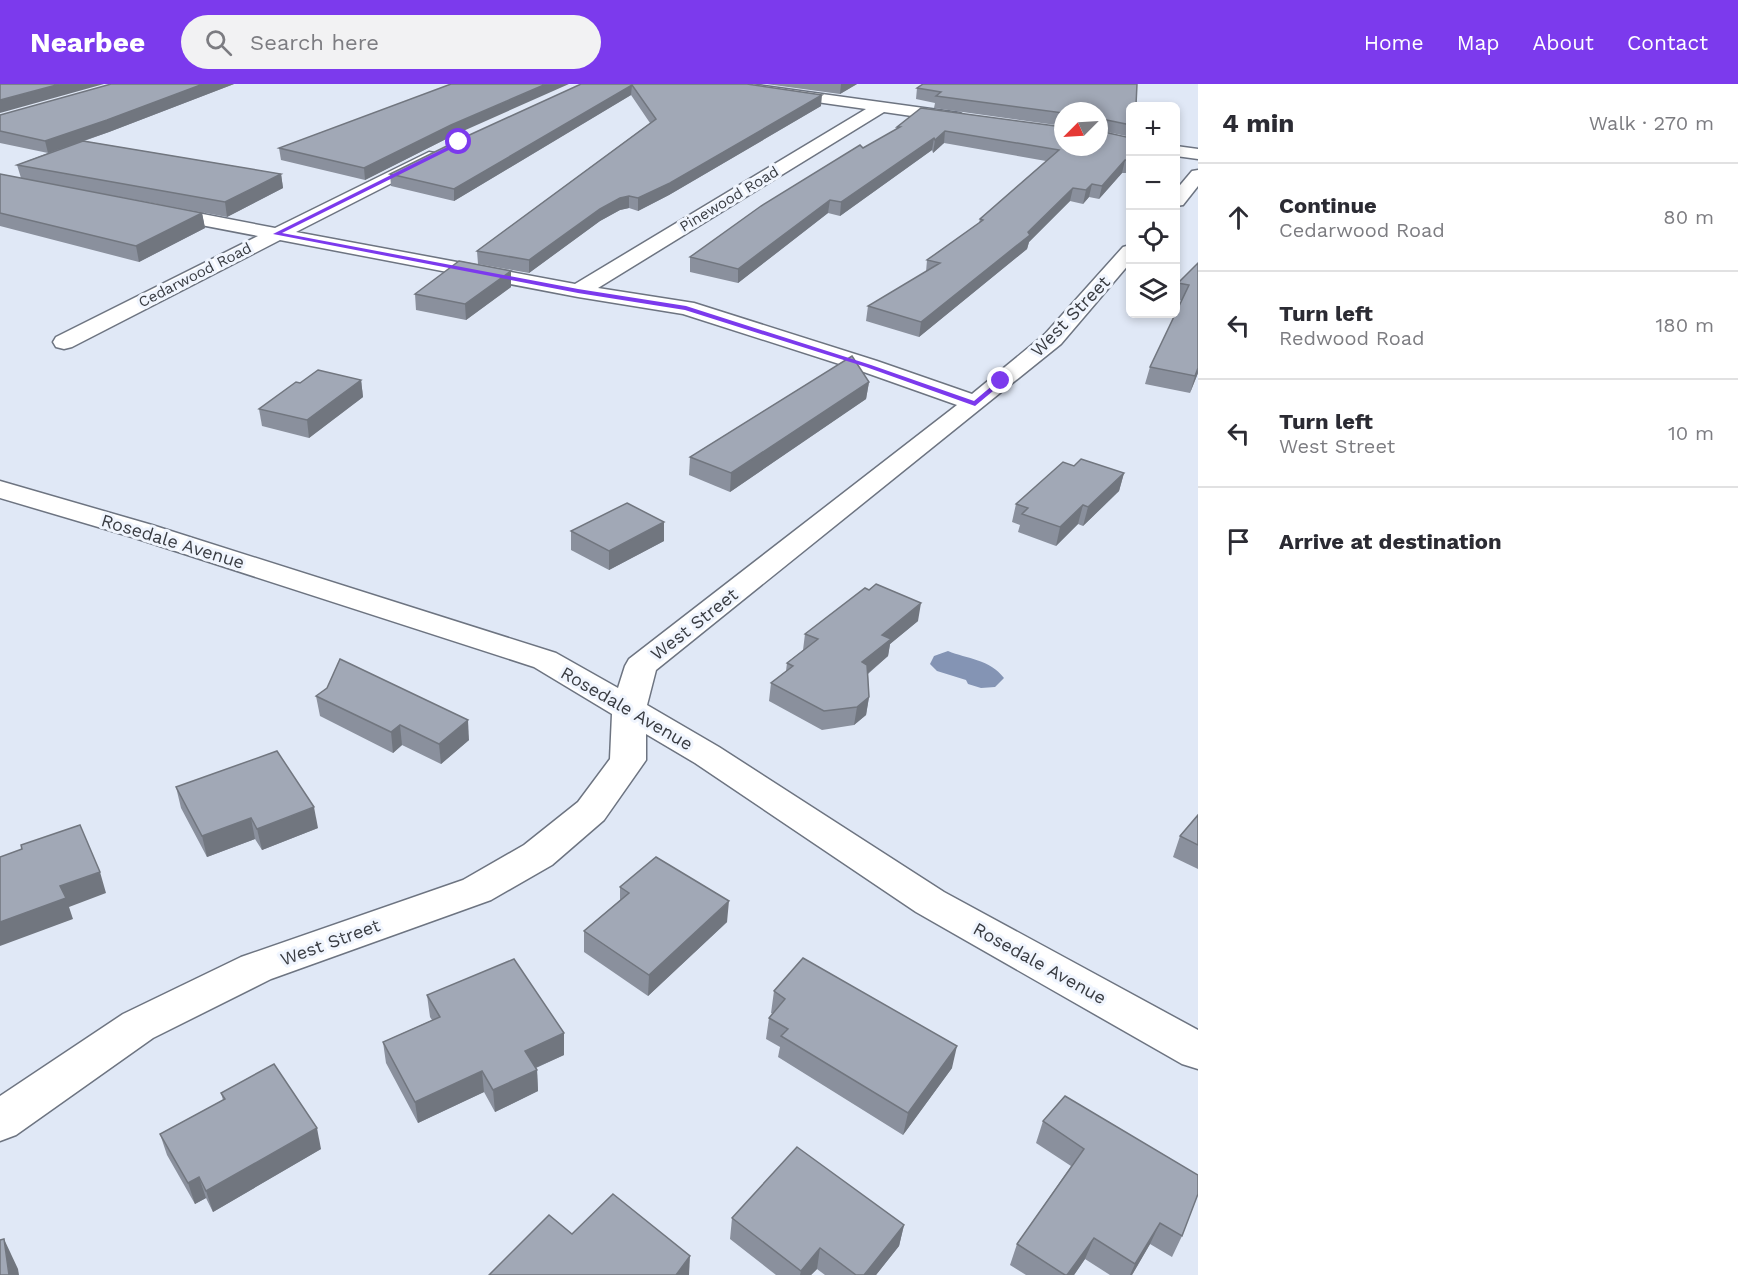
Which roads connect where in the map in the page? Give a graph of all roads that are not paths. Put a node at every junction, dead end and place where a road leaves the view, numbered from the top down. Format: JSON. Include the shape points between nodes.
{"nodes":[{"id":1,"x":718,"y":84,"type":"edge"},
{"id":2,"x":881,"y":107,"type":"junction"},
{"id":3,"x":972,"y":120,"type":"edge"},
{"id":4,"x":449,"y":148,"type":"edge"},
{"id":5,"x":1180,"y":152,"type":"edge"},
{"id":6,"x":1198,"y":154,"type":"edge"},
{"id":7,"x":1198,"y":175,"type":"edge"},
{"id":8,"x":1180,"y":203,"type":"edge"},
{"id":9,"x":141,"y":208,"type":"edge"},
{"id":10,"x":276,"y":234,"type":"junction"},
{"id":11,"x":1126,"y":257,"type":"edge"},
{"id":12,"x":578,"y":291,"type":"junction"},
{"id":13,"x":64,"y":342,"type":"dead end"},
{"id":14,"x":975,"y":404,"type":"junction"},
{"id":15,"x":0,"y":489,"type":"edge"},
{"id":16,"x":629,"y":708,"type":"junction"},
{"id":17,"x":1198,"y":1051,"type":"edge"},
{"id":18,"x":0,"y":1121,"type":"edge"}],
"edges":[{"from":1,"to":2,"type":"street"},
{"from":2,"to":3,"type":"street"},
{"from":2,"to":12,"type":"street","name":"Pinewood Road"},
{"from":4,"to":10,"type":"street","name":"Cedarwood Road"},
{"from":5,"to":6,"type":"street"},
{"from":7,"to":8,"type":"street"},
{"from":9,"to":10,"type":"street"},
{"from":10,"to":12,"type":"street"},
{"from":10,"to":13,"type":"street","name":"Cedarwood Road"},
{"from":11,"to":14,"type":"street","name":"West Street","via":[[1053,339]]},
{"from":12,"to":14,"type":"street","via":[[686,308]]},
{"from":14,"to":16,"type":"street","name":"West Street","via":[[641,666]]},
{"from":15,"to":16,"type":"street","name":"Rosedale Avenue","via":[[544,660]]},
{"from":16,"to":17,"type":"street","name":"Rosedale Avenue","via":[[930,902]]},
{"from":16,"to":18,"type":"street","name":"West Street","via":[[628,760],[591,812],[538,855],[477,890],[256,968],[138,1026]]}]}
